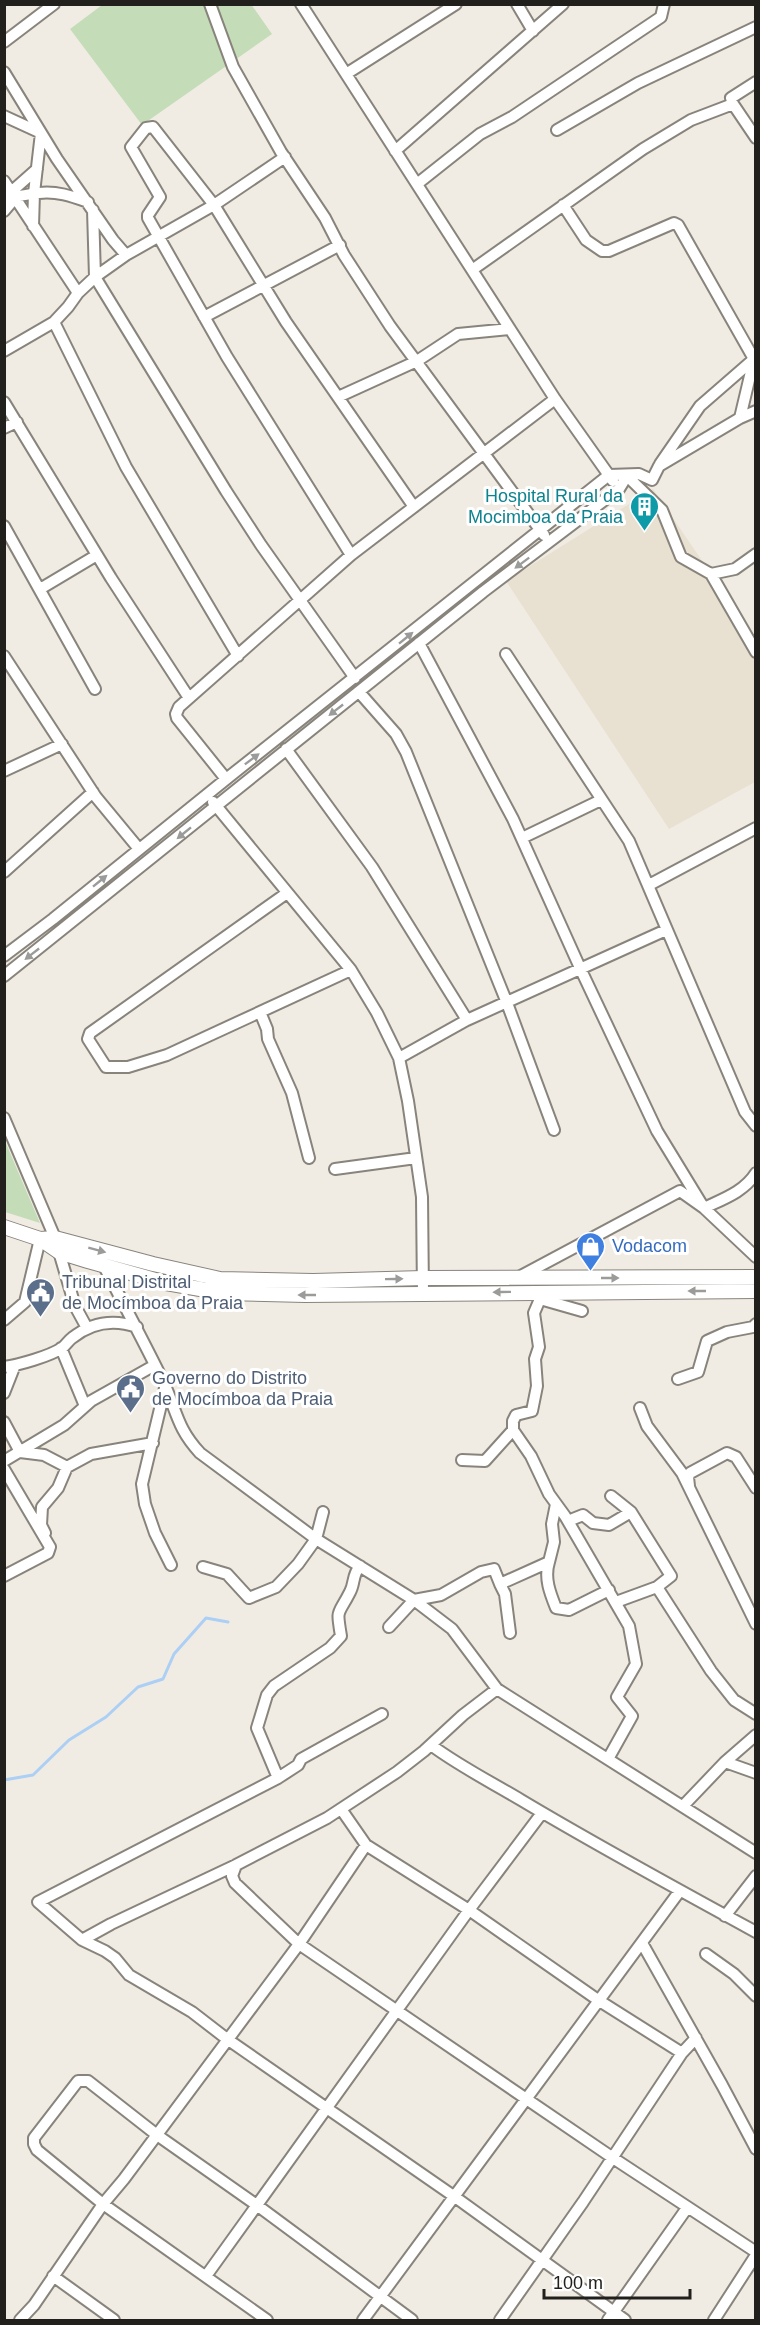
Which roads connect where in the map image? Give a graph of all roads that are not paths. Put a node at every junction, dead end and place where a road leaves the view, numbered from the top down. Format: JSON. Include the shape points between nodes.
{"nodes":[{"id":1,"x":54,"y":4,"type":"edge"},
{"id":2,"x":210,"y":4,"type":"edge"},
{"id":3,"x":301,"y":4,"type":"edge"},
{"id":4,"x":456,"y":4,"type":"edge"},
{"id":5,"x":517,"y":4,"type":"edge"},
{"id":6,"x":564,"y":4,"type":"edge"},
{"id":7,"x":664,"y":4,"type":"edge"},
{"id":8,"x":756,"y":27,"type":"edge"},
{"id":9,"x":532,"y":31,"type":"junction"},
{"id":10,"x":4,"y":42,"type":"edge"},
{"id":11,"x":4,"y":72,"type":"edge"},
{"id":12,"x":346,"y":74,"type":"junction"},
{"id":13,"x":756,"y":82,"type":"edge"},
{"id":14,"x":733,"y":104,"type":"junction"},
{"id":15,"x":4,"y":116,"type":"edge"},
{"id":16,"x":557,"y":129,"type":"dead end"},
{"id":17,"x":41,"y":133,"type":"junction"},
{"id":18,"x":756,"y":138,"type":"edge"},
{"id":19,"x":395,"y":151,"type":"junction"},
{"id":20,"x":285,"y":157,"type":"junction"},
{"id":21,"x":37,"y":169,"type":"junction"},
{"id":22,"x":4,"y":181,"type":"edge"},
{"id":23,"x":417,"y":184,"type":"junction"},
{"id":24,"x":34,"y":194,"type":"junction"},
{"id":25,"x":10,"y":195,"type":"edge"},
{"id":26,"x":562,"y":205,"type":"junction"},
{"id":27,"x":90,"y":206,"type":"junction"},
{"id":28,"x":214,"y":206,"type":"junction"},
{"id":29,"x":4,"y":211,"type":"edge"},
{"id":30,"x":33,"y":226,"type":"junction"},
{"id":31,"x":158,"y":236,"type":"junction"},
{"id":32,"x":340,"y":245,"type":"junction"},
{"id":33,"x":126,"y":255,"type":"junction"},
{"id":34,"x":472,"y":270,"type":"junction"},
{"id":35,"x":95,"y":276,"type":"junction"},
{"id":36,"x":263,"y":287,"type":"junction"},
{"id":37,"x":78,"y":293,"type":"junction"},
{"id":38,"x":204,"y":318,"type":"junction"},
{"id":39,"x":54,"y":322,"type":"junction"},
{"id":40,"x":510,"y":329,"type":"junction"},
{"id":41,"x":4,"y":351,"type":"edge"},
{"id":42,"x":755,"y":357,"type":"edge"},
{"id":43,"x":417,"y":362,"type":"junction"},
{"id":44,"x":338,"y":397,"type":"junction"},
{"id":45,"x":555,"y":399,"type":"junction"},
{"id":46,"x":4,"y":402,"type":"edge"},
{"id":47,"x":756,"y":411,"type":"edge"},
{"id":48,"x":740,"y":418,"type":"junction"},
{"id":49,"x":16,"y":422,"type":"junction"},
{"id":50,"x":4,"y":428,"type":"edge"},
{"id":51,"x":485,"y":453,"type":"junction"},
{"id":52,"x":659,"y":466,"type":"junction"},
{"id":53,"x":609,"y":475,"type":"junction"},
{"id":54,"x":627,"y":476,"type":"junction"},
{"id":55,"x":618,"y":489,"type":"junction"},
{"id":56,"x":414,"y":507,"type":"junction"},
{"id":57,"x":4,"y":526,"type":"edge"},
{"id":58,"x":540,"y":530,"type":"junction"},
{"id":59,"x":549,"y":542,"type":"junction"},
{"id":60,"x":756,"y":554,"type":"edge"},
{"id":61,"x":97,"y":555,"type":"junction"},
{"id":62,"x":351,"y":555,"type":"junction"},
{"id":63,"x":711,"y":574,"type":"junction"},
{"id":64,"x":40,"y":589,"type":"junction"},
{"id":65,"x":301,"y":599,"type":"junction"},
{"id":66,"x":419,"y":643,"type":"junction"},
{"id":67,"x":756,"y":652,"type":"edge"},
{"id":68,"x":506,"y":654,"type":"dead end"},
{"id":69,"x":4,"y":656,"type":"edge"},
{"id":70,"x":238,"y":656,"type":"junction"},
{"id":71,"x":355,"y":678,"type":"junction"},
{"id":72,"x":95,"y":689,"type":"dead end"},
{"id":73,"x":359,"y":692,"type":"junction"},
{"id":74,"x":189,"y":698,"type":"junction"},
{"id":75,"x":62,"y":744,"type":"junction"},
{"id":76,"x":286,"y":749,"type":"junction"},
{"id":77,"x":4,"y":771,"type":"edge"},
{"id":78,"x":226,"y":779,"type":"junction"},
{"id":79,"x":93,"y":792,"type":"junction"},
{"id":80,"x":207,"y":795,"type":"junction"},
{"id":81,"x":601,"y":800,"type":"junction"},
{"id":82,"x":216,"y":807,"type":"junction"},
{"id":83,"x":756,"y":828,"type":"edge"},
{"id":84,"x":522,"y":838,"type":"junction"},
{"id":85,"x":139,"y":849,"type":"junction"},
{"id":86,"x":4,"y":872,"type":"edge"},
{"id":87,"x":649,"y":885,"type":"junction"},
{"id":88,"x":287,"y":892,"type":"junction"},
{"id":89,"x":71,"y":905,"type":"junction"},
{"id":90,"x":80,"y":917,"type":"junction"},
{"id":91,"x":666,"y":930,"type":"junction"},
{"id":92,"x":4,"y":956,"type":"edge"},
{"id":93,"x":351,"y":970,"type":"junction"},
{"id":94,"x":581,"y":970,"type":"junction"},
{"id":95,"x":4,"y":976,"type":"edge"},
{"id":96,"x":507,"y":1003,"type":"junction"},
{"id":97,"x":260,"y":1012,"type":"junction"},
{"id":98,"x":466,"y":1020,"type":"junction"},
{"id":99,"x":399,"y":1058,"type":"junction"},
{"id":100,"x":4,"y":1118,"type":"edge"},
{"id":101,"x":756,"y":1126,"type":"edge"},
{"id":102,"x":554,"y":1130,"type":"dead end"},
{"id":103,"x":309,"y":1158,"type":"dead end"},
{"id":104,"x":416,"y":1158,"type":"junction"},
{"id":105,"x":335,"y":1169,"type":"dead end"},
{"id":106,"x":756,"y":1173,"type":"edge"},
{"id":107,"x":704,"y":1208,"type":"junction"},
{"id":108,"x":4,"y":1227,"type":"edge"},
{"id":109,"x":55,"y":1238,"type":"junction"},
{"id":110,"x":40,"y":1239,"type":"junction"},
{"id":111,"x":59,"y":1252,"type":"junction"},
{"id":112,"x":756,"y":1257,"type":"edge"},
{"id":113,"x":104,"y":1266,"type":"junction"},
{"id":114,"x":756,"y":1277,"type":"edge"},
{"id":115,"x":423,"y":1278,"type":"junction"},
{"id":116,"x":516,"y":1278,"type":"junction"},
{"id":117,"x":756,"y":1291,"type":"edge"},
{"id":118,"x":423,"y":1293,"type":"junction"},
{"id":119,"x":582,"y":1311,"type":"dead end"},
{"id":120,"x":4,"y":1320,"type":"edge"},
{"id":121,"x":756,"y":1324,"type":"edge"},
{"id":122,"x":137,"y":1327,"type":"junction"},
{"id":123,"x":87,"y":1328,"type":"junction"},
{"id":124,"x":61,"y":1348,"type":"junction"},
{"id":125,"x":155,"y":1365,"type":"junction"},
{"id":126,"x":10,"y":1366,"type":"edge"},
{"id":127,"x":678,"y":1379,"type":"dead end"},
{"id":128,"x":165,"y":1387,"type":"junction"},
{"id":129,"x":4,"y":1393,"type":"edge"},
{"id":130,"x":85,"y":1406,"type":"junction"},
{"id":131,"x":640,"y":1408,"type":"dead end"},
{"id":132,"x":4,"y":1422,"type":"edge"},
{"id":133,"x":513,"y":1430,"type":"junction"},
{"id":134,"x":153,"y":1443,"type":"junction"},
{"id":135,"x":20,"y":1452,"type":"junction"},
{"id":136,"x":462,"y":1460,"type":"dead end"},
{"id":137,"x":4,"y":1461,"type":"edge"},
{"id":138,"x":67,"y":1467,"type":"junction"},
{"id":139,"x":4,"y":1469,"type":"edge"},
{"id":140,"x":689,"y":1486,"type":"junction"},
{"id":141,"x":756,"y":1488,"type":"edge"},
{"id":142,"x":611,"y":1496,"type":"dead end"},
{"id":143,"x":556,"y":1504,"type":"junction"},
{"id":144,"x":323,"y":1512,"type":"dead end"},
{"id":145,"x":631,"y":1512,"type":"junction"},
{"id":146,"x":568,"y":1521,"type":"junction"},
{"id":147,"x":316,"y":1539,"type":"junction"},
{"id":148,"x":50,"y":1547,"type":"junction"},
{"id":149,"x":549,"y":1562,"type":"junction"},
{"id":150,"x":171,"y":1565,"type":"dead end"},
{"id":151,"x":360,"y":1566,"type":"junction"},
{"id":152,"x":203,"y":1567,"type":"dead end"},
{"id":153,"x":4,"y":1576,"type":"edge"},
{"id":154,"x":500,"y":1584,"type":"junction"},
{"id":155,"x":657,"y":1587,"type":"junction"},
{"id":156,"x":609,"y":1590,"type":"junction"},
{"id":157,"x":414,"y":1600,"type":"junction"},
{"id":158,"x":616,"y":1602,"type":"junction"},
{"id":159,"x":756,"y":1624,"type":"edge"},
{"id":160,"x":389,"y":1627,"type":"dead end"},
{"id":161,"x":510,"y":1633,"type":"dead end"},
{"id":162,"x":497,"y":1689,"type":"junction"},
{"id":163,"x":382,"y":1714,"type":"dead end"},
{"id":164,"x":756,"y":1714,"type":"edge"},
{"id":165,"x":756,"y":1735,"type":"edge"},
{"id":166,"x":431,"y":1745,"type":"junction"},
{"id":167,"x":608,"y":1759,"type":"junction"},
{"id":168,"x":725,"y":1762,"type":"junction"},
{"id":169,"x":756,"y":1773,"type":"edge"},
{"id":170,"x":278,"y":1778,"type":"junction"},
{"id":171,"x":683,"y":1806,"type":"junction"},
{"id":172,"x":341,"y":1809,"type":"junction"},
{"id":173,"x":542,"y":1813,"type":"junction"},
{"id":174,"x":366,"y":1845,"type":"junction"},
{"id":175,"x":756,"y":1853,"type":"edge"},
{"id":176,"x":236,"y":1865,"type":"junction"},
{"id":177,"x":756,"y":1876,"type":"edge"},
{"id":178,"x":679,"y":1892,"type":"junction"},
{"id":179,"x":469,"y":1910,"type":"junction"},
{"id":180,"x":725,"y":1916,"type":"junction"},
{"id":181,"x":756,"y":1932,"type":"edge"},
{"id":182,"x":82,"y":1940,"type":"junction"},
{"id":183,"x":642,"y":1943,"type":"junction"},
{"id":184,"x":299,"y":1944,"type":"junction"},
{"id":185,"x":706,"y":1954,"type":"dead end"},
{"id":186,"x":756,"y":1996,"type":"edge"},
{"id":187,"x":598,"y":2000,"type":"junction"},
{"id":188,"x":397,"y":2011,"type":"junction"},
{"id":189,"x":696,"y":2038,"type":"junction"},
{"id":190,"x":226,"y":2039,"type":"junction"},
{"id":191,"x":682,"y":2053,"type":"junction"},
{"id":192,"x":526,"y":2100,"type":"junction"},
{"id":193,"x":326,"y":2108,"type":"junction"},
{"id":194,"x":157,"y":2135,"type":"junction"},
{"id":195,"x":756,"y":2149,"type":"edge"},
{"id":196,"x":613,"y":2158,"type":"junction"},
{"id":197,"x":455,"y":2197,"type":"junction"},
{"id":198,"x":103,"y":2204,"type":"junction"},
{"id":199,"x":258,"y":2206,"type":"junction"},
{"id":200,"x":687,"y":2208,"type":"junction"},
{"id":201,"x":756,"y":2254,"type":"edge"},
{"id":202,"x":540,"y":2260,"type":"junction"},
{"id":203,"x":53,"y":2276,"type":"junction"},
{"id":204,"x":206,"y":2276,"type":"junction"},
{"id":205,"x":381,"y":2298,"type":"junction"},
{"id":206,"x":611,"y":2316,"type":"edge"},
{"id":207,"x":20,"y":2320,"type":"edge"},
{"id":208,"x":114,"y":2320,"type":"edge"},
{"id":209,"x":267,"y":2320,"type":"edge"},
{"id":210,"x":363,"y":2320,"type":"edge"},
{"id":211,"x":412,"y":2320,"type":"edge"},
{"id":212,"x":500,"y":2320,"type":"edge"},
{"id":213,"x":625,"y":2320,"type":"edge"},
{"id":214,"x":714,"y":2320,"type":"edge"}],
"edges":[{"from":1,"to":10,"type":"street"},
{"from":2,"to":20,"type":"street","via":[[233,67]]},
{"from":3,"to":12,"type":"street"},
{"from":4,"to":12,"type":"street"},
{"from":5,"to":9,"type":"street"},
{"from":6,"to":9,"type":"street"},
{"from":7,"to":23,"type":"street","via":[[661,17],[480,135]]},
{"from":8,"to":16,"type":"street","via":[[638,83]]},
{"from":9,"to":19,"type":"street"},
{"from":11,"to":17,"type":"street"},
{"from":12,"to":19,"type":"street"},
{"from":13,"to":14,"type":"street","via":[[731,98]]},
{"from":14,"to":18,"type":"street"},
{"from":14,"to":26,"type":"street","via":[[691,120]]},
{"from":15,"to":17,"type":"street"},
{"from":17,"to":21,"type":"street"},
{"from":17,"to":27,"type":"street"},
{"from":19,"to":23,"type":"street"},
{"from":20,"to":28,"type":"street"},
{"from":20,"to":32,"type":"street"},
{"from":21,"to":24,"type":"street"},
{"from":21,"to":25,"type":"street"},
{"from":22,"to":25,"type":"street"},
{"from":23,"to":34,"type":"street"},
{"from":24,"to":25,"type":"street"},
{"from":24,"to":27,"type":"street","via":[[60,193]]},
{"from":24,"to":30,"type":"street"},
{"from":25,"to":29,"type":"street"},
{"from":25,"to":30,"type":"street"},
{"from":26,"to":34,"type":"street"},
{"from":26,"to":42,"type":"street","via":[[586,240],[602,252],[674,223],[678,225]]},
{"from":27,"to":33,"type":"street"},
{"from":27,"to":35,"type":"street"},
{"from":28,"to":31,"type":"street"},
{"from":28,"to":31,"type":"street","via":[[153,127],[146,128],[131,150],[160,197],[148,214]]},
{"from":28,"to":36,"type":"street"},
{"from":30,"to":37,"type":"street"},
{"from":31,"to":33,"type":"street"},
{"from":31,"to":38,"type":"street"},
{"from":32,"to":36,"type":"street"},
{"from":32,"to":43,"type":"street"},
{"from":33,"to":35,"type":"street"},
{"from":34,"to":40,"type":"street"},
{"from":35,"to":37,"type":"street"},
{"from":35,"to":65,"type":"street","via":[[226,491]]},
{"from":36,"to":38,"type":"street"},
{"from":36,"to":44,"type":"street"},
{"from":37,"to":39,"type":"street"},
{"from":38,"to":62,"type":"street"},
{"from":39,"to":41,"type":"street"},
{"from":39,"to":70,"type":"street","via":[[126,467]]},
{"from":40,"to":43,"type":"street","via":[[458,334]]},
{"from":40,"to":45,"type":"street"},
{"from":42,"to":48,"type":"street"},
{"from":42,"to":52,"type":"street","via":[[700,405]]},
{"from":43,"to":44,"type":"street"},
{"from":43,"to":51,"type":"street"},
{"from":44,"to":56,"type":"street"},
{"from":45,"to":51,"type":"street"},
{"from":45,"to":53,"type":"street"},
{"from":46,"to":49,"type":"street"},
{"from":47,"to":48,"type":"street"},
{"from":48,"to":52,"type":"street"},
{"from":49,"to":50,"type":"street"},
{"from":49,"to":61,"type":"street"},
{"from":51,"to":56,"type":"street"},
{"from":51,"to":58,"type":"street"},
{"from":52,"to":54,"type":"street","via":[[652,480],[639,474]]},
{"from":53,"to":54,"type":"street"},
{"from":53,"to":55,"type":"street"},
{"from":53,"to":58,"type":"street"},
{"from":54,"to":55,"type":"street"},
{"from":54,"to":63,"type":"street","via":[[662,510],[681,557]]},
{"from":55,"to":59,"type":"street"},
{"from":56,"to":62,"type":"street"},
{"from":57,"to":64,"type":"street"},
{"from":58,"to":59,"type":"street"},
{"from":71,"to":58,"type":"street","one_way":true},
{"from":59,"to":66,"type":"street","one_way":true},
{"from":60,"to":63,"type":"street","via":[[735,569]]},
{"from":61,"to":64,"type":"street"},
{"from":61,"to":74,"type":"street"},
{"from":62,"to":65,"type":"street"},
{"from":63,"to":67,"type":"street"},
{"from":64,"to":72,"type":"street"},
{"from":65,"to":70,"type":"street"},
{"from":65,"to":71,"type":"street"},
{"from":66,"to":73,"type":"street"},
{"from":66,"to":84,"type":"street"},
{"from":68,"to":81,"type":"street"},
{"from":69,"to":75,"type":"street"},
{"from":70,"to":74,"type":"street"},
{"from":78,"to":71,"type":"street","one_way":true},
{"from":73,"to":76,"type":"street","one_way":true},
{"from":73,"to":96,"type":"street","via":[[396,734],[406,752]]},
{"from":74,"to":78,"type":"street","via":[[179,707],[177,718]]},
{"from":75,"to":77,"type":"street"},
{"from":75,"to":79,"type":"street"},
{"from":76,"to":82,"type":"street"},
{"from":76,"to":98,"type":"street","via":[[372,867]]},
{"from":78,"to":80,"type":"street"},
{"from":79,"to":85,"type":"street"},
{"from":79,"to":86,"type":"street"},
{"from":80,"to":82,"type":"street"},
{"from":80,"to":85,"type":"street"},
{"from":81,"to":84,"type":"street"},
{"from":81,"to":87,"type":"street","via":[[629,841]]},
{"from":82,"to":88,"type":"street"},
{"from":82,"to":90,"type":"street","one_way":true},
{"from":83,"to":87,"type":"street"},
{"from":84,"to":94,"type":"street"},
{"from":89,"to":85,"type":"street","one_way":true},
{"from":87,"to":91,"type":"street"},
{"from":88,"to":93,"type":"street"},
{"from":88,"to":97,"type":"street","via":[[94,1030],[88,1039],[106,1067],[128,1067],[167,1055]]},
{"from":89,"to":90,"type":"street"},
{"from":89,"to":92,"type":"street"},
{"from":90,"to":95,"type":"street","one_way":true},
{"from":91,"to":94,"type":"street"},
{"from":91,"to":101,"type":"street","via":[[745,1112]]},
{"from":93,"to":97,"type":"street"},
{"from":93,"to":99,"type":"street"},
{"from":94,"to":96,"type":"street"},
{"from":94,"to":107,"type":"street","via":[[657,1131]]},
{"from":96,"to":98,"type":"street"},
{"from":96,"to":102,"type":"street"},
{"from":97,"to":103,"type":"street","via":[[292,1093]]},
{"from":98,"to":99,"type":"street"},
{"from":99,"to":104,"type":"street"},
{"from":100,"to":109,"type":"street"},
{"from":104,"to":105,"type":"street"},
{"from":104,"to":115,"type":"street","via":[[422,1197]]},
{"from":106,"to":107,"type":"street","via":[[733,1195]]},
{"from":107,"to":112,"type":"street"},
{"from":107,"to":116,"type":"street","via":[[680,1191]]},
{"from":108,"to":110,"type":"street"},
{"from":109,"to":110,"type":"street"},
{"from":109,"to":111,"type":"street"},
{"from":109,"to":115,"type":"street","one_way":true,"via":[[220,1279]]},
{"from":110,"to":111,"type":"street"},
{"from":110,"to":120,"type":"street","via":[[26,1302]]},
{"from":111,"to":113,"type":"street"},
{"from":111,"to":123,"type":"street","via":[[75,1306]]},
{"from":118,"to":113,"type":"street","one_way":true,"via":[[223,1293]]},
{"from":113,"to":122,"type":"street"},
{"from":116,"to":114,"type":"street","one_way":true},
{"from":115,"to":116,"type":"street"},
{"from":115,"to":118,"type":"street"},
{"from":117,"to":118,"type":"street","one_way":true},
{"from":119,"to":133,"type":"street","via":[[540,1299],[534,1313],[539,1347],[532,1411],[516,1415]]},
{"from":121,"to":127,"type":"street","via":[[707,1341],[698,1372]]},
{"from":122,"to":123,"type":"street","via":[[122,1322]]},
{"from":122,"to":125,"type":"street"},
{"from":123,"to":124,"type":"street"},
{"from":124,"to":126,"type":"street"},
{"from":124,"to":130,"type":"street"},
{"from":125,"to":128,"type":"street"},
{"from":125,"to":130,"type":"street"},
{"from":126,"to":129,"type":"street"},
{"from":128,"to":134,"type":"street"},
{"from":128,"to":147,"type":"street","via":[[186,1438],[200,1453]]},
{"from":130,"to":135,"type":"street","via":[[64,1425]]},
{"from":131,"to":140,"type":"street","via":[[647,1426]]},
{"from":132,"to":135,"type":"street"},
{"from":133,"to":136,"type":"street","via":[[485,1461]]},
{"from":133,"to":143,"type":"street"},
{"from":134,"to":138,"type":"street","via":[[91,1454]]},
{"from":134,"to":150,"type":"street","via":[[142,1494]]},
{"from":135,"to":137,"type":"street"},
{"from":135,"to":138,"type":"street","via":[[44,1455]]},
{"from":138,"to":148,"type":"street","via":[[58,1488],[42,1507],[41,1525]]},
{"from":139,"to":148,"type":"street"},
{"from":140,"to":141,"type":"street","via":[[690,1473],[727,1453],[736,1457]]},
{"from":140,"to":159,"type":"street"},
{"from":142,"to":145,"type":"street"},
{"from":143,"to":146,"type":"street"},
{"from":143,"to":149,"type":"street"},
{"from":144,"to":147,"type":"street"},
{"from":145,"to":146,"type":"street","via":[[609,1525],[593,1523],[583,1515]]},
{"from":145,"to":155,"type":"street","via":[[671,1576]]},
{"from":146,"to":156,"type":"street"},
{"from":147,"to":151,"type":"street"},
{"from":147,"to":152,"type":"street","via":[[276,1587],[249,1598],[227,1574]]},
{"from":148,"to":153,"type":"street","via":[[48,1553]]},
{"from":149,"to":154,"type":"street"},
{"from":149,"to":156,"type":"street","via":[[549,1589],[556,1608],[569,1610]]},
{"from":151,"to":157,"type":"street"},
{"from":151,"to":170,"type":"street","via":[[337,1616],[341,1636],[267,1695],[257,1728]]},
{"from":154,"to":157,"type":"street","via":[[494,1569],[481,1572],[441,1595]]},
{"from":154,"to":161,"type":"street"},
{"from":155,"to":158,"type":"street"},
{"from":155,"to":164,"type":"street","via":[[711,1671],[734,1700]]},
{"from":156,"to":158,"type":"street"},
{"from":157,"to":160,"type":"street"},
{"from":157,"to":162,"type":"street","via":[[452,1629]]},
{"from":158,"to":167,"type":"street","via":[[629,1626],[636,1664],[617,1697],[632,1716]]},
{"from":162,"to":166,"type":"street"},
{"from":162,"to":167,"type":"street"},
{"from":163,"to":170,"type":"street","via":[[301,1759]]},
{"from":165,"to":168,"type":"street"},
{"from":166,"to":172,"type":"street"},
{"from":166,"to":173,"type":"street"},
{"from":167,"to":171,"type":"street"},
{"from":168,"to":169,"type":"street"},
{"from":168,"to":171,"type":"street"},
{"from":170,"to":182,"type":"street","via":[[38,1902]]},
{"from":171,"to":175,"type":"street"},
{"from":172,"to":174,"type":"street"},
{"from":172,"to":176,"type":"street"},
{"from":173,"to":178,"type":"street"},
{"from":173,"to":179,"type":"street"},
{"from":174,"to":179,"type":"street"},
{"from":174,"to":184,"type":"street"},
{"from":176,"to":182,"type":"street"},
{"from":176,"to":184,"type":"street","via":[[231,1876],[235,1883]]},
{"from":177,"to":180,"type":"street"},
{"from":178,"to":180,"type":"street"},
{"from":178,"to":183,"type":"street"},
{"from":179,"to":187,"type":"street"},
{"from":179,"to":188,"type":"street"},
{"from":180,"to":181,"type":"street"},
{"from":182,"to":190,"type":"street","via":[[105,1951],[129,1975],[192,2012]]},
{"from":183,"to":187,"type":"street"},
{"from":183,"to":189,"type":"street"},
{"from":184,"to":188,"type":"street"},
{"from":184,"to":190,"type":"street"},
{"from":185,"to":186,"type":"street"},
{"from":187,"to":191,"type":"street"},
{"from":187,"to":192,"type":"street"},
{"from":188,"to":192,"type":"street"},
{"from":188,"to":193,"type":"street"},
{"from":189,"to":191,"type":"street"},
{"from":189,"to":195,"type":"street"},
{"from":190,"to":193,"type":"street"},
{"from":190,"to":194,"type":"street"},
{"from":191,"to":196,"type":"street"},
{"from":192,"to":196,"type":"street"},
{"from":192,"to":197,"type":"street"},
{"from":193,"to":197,"type":"street"},
{"from":193,"to":199,"type":"street"},
{"from":194,"to":198,"type":"street"},
{"from":194,"to":198,"type":"street","via":[[88,2081],[78,2081],[34,2138],[34,2144]]},
{"from":194,"to":199,"type":"street"},
{"from":196,"to":200,"type":"street"},
{"from":196,"to":202,"type":"street"},
{"from":197,"to":202,"type":"street"},
{"from":197,"to":205,"type":"street"},
{"from":198,"to":203,"type":"street"},
{"from":198,"to":204,"type":"street"},
{"from":199,"to":204,"type":"street"},
{"from":199,"to":205,"type":"street"},
{"from":200,"to":201,"type":"street"},
{"from":200,"to":206,"type":"street"},
{"from":201,"to":214,"type":"street"},
{"from":202,"to":206,"type":"street"},
{"from":202,"to":212,"type":"street"},
{"from":203,"to":207,"type":"street"},
{"from":203,"to":208,"type":"street"},
{"from":204,"to":209,"type":"street"},
{"from":205,"to":210,"type":"street"},
{"from":205,"to":211,"type":"street"},
{"from":206,"to":213,"type":"street"}]}
